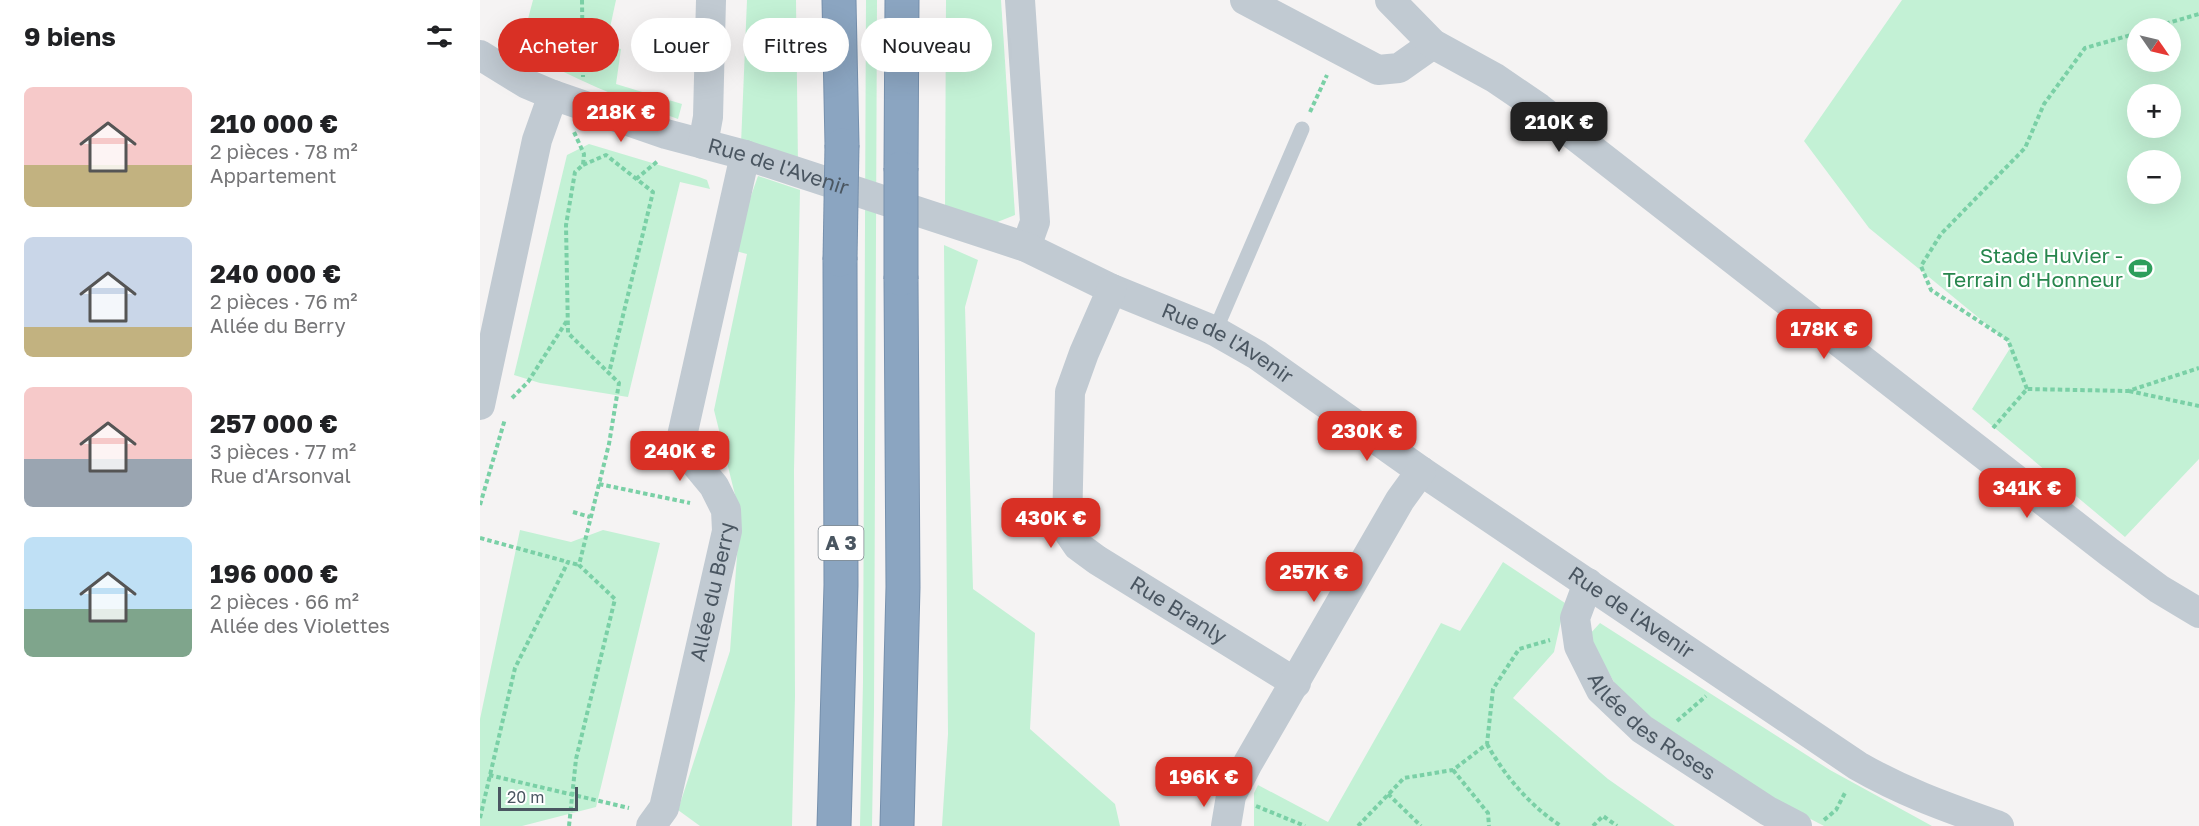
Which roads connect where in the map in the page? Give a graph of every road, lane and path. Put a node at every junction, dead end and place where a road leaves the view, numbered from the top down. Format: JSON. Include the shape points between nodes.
{"nodes":[{"id":1,"x":582,"y":0,"type":"edge"},
{"id":2,"x":711,"y":0,"type":"edge"},
{"id":3,"x":839,"y":0,"type":"edge"},
{"id":4,"x":902,"y":0,"type":"edge"},
{"id":5,"x":1020,"y":0,"type":"edge"},
{"id":6,"x":1245,"y":0,"type":"edge"},
{"id":7,"x":1390,"y":0,"type":"edge"},
{"id":8,"x":2199,"y":14,"type":"edge"},
{"id":9,"x":2181,"y":19,"type":"edge"},
{"id":10,"x":2127,"y":36,"type":"edge"},
{"id":11,"x":1433,"y":44,"type":"junction"},
{"id":12,"x":1339,"y":50,"type":"junction"},
{"id":13,"x":480,"y":55,"type":"edge"},
{"id":14,"x":564,"y":99,"type":"junction"},
{"id":15,"x":1302,"y":129,"type":"joint"},
{"id":16,"x":703,"y":144,"type":"junction"},
{"id":17,"x":745,"y":155,"type":"junction"},
{"id":18,"x":583,"y":165,"type":"junction"},
{"id":19,"x":1026,"y":246,"type":"junction"},
{"id":20,"x":1113,"y":289,"type":"junction"},
{"id":21,"x":568,"y":318,"type":"junction"},
{"id":22,"x":1215,"y":331,"type":"junction"},
{"id":23,"x":2199,"y":368,"type":"edge"},
{"id":24,"x":609,"y":373,"type":"junction"},
{"id":25,"x":2027,"y":389,"type":"junction"},
{"id":26,"x":2128,"y":391,"type":"junction"},
{"id":27,"x":487,"y":400,"type":"edge"},
{"id":28,"x":510,"y":406,"type":"dead end"},
{"id":29,"x":2199,"y":406,"type":"edge"},
{"id":30,"x":1993,"y":428,"type":"dead end"},
{"id":31,"x":1421,"y":471,"type":"junction"},
{"id":32,"x":599,"y":484,"type":"junction"},
{"id":33,"x":480,"y":505,"type":"edge"},
{"id":34,"x":726,"y":510,"type":"junction"},
{"id":35,"x":573,"y":512,"type":"dead end"},
{"id":36,"x":590,"y":517,"type":"junction"},
{"id":37,"x":480,"y":538,"type":"edge"},
{"id":38,"x":568,"y":562,"type":"junction"},
{"id":39,"x":579,"y":565,"type":"junction"},
{"id":40,"x":1588,"y":583,"type":"junction"},
{"id":41,"x":2199,"y":614,"type":"edge"},
{"id":42,"x":1577,"y":632,"type":"junction"},
{"id":43,"x":1728,"y":677,"type":"junction"},
{"id":44,"x":1296,"y":683,"type":"junction"},
{"id":45,"x":1656,"y":739,"type":"junction"},
{"id":46,"x":1487,"y":744,"type":"junction"},
{"id":47,"x":1858,"y":766,"type":"junction"},
{"id":48,"x":1453,"y":770,"type":"junction"},
{"id":49,"x":489,"y":775,"type":"junction"},
{"id":50,"x":1388,"y":794,"type":"junction"},
{"id":51,"x":572,"y":795,"type":"junction"},
{"id":52,"x":1231,"y":796,"type":"junction"},
{"id":53,"x":480,"y":818,"type":"edge"},
{"id":54,"x":655,"y":821,"type":"edge"},
{"id":55,"x":569,"y":826,"type":"edge"},
{"id":56,"x":834,"y":826,"type":"edge"},
{"id":57,"x":897,"y":826,"type":"edge"},
{"id":58,"x":1226,"y":826,"type":"edge"},
{"id":59,"x":1305,"y":826,"type":"edge"},
{"id":60,"x":1358,"y":826,"type":"edge"},
{"id":61,"x":1421,"y":826,"type":"edge"},
{"id":62,"x":1489,"y":826,"type":"edge"},
{"id":63,"x":1561,"y":826,"type":"edge"},
{"id":64,"x":1593,"y":826,"type":"edge"},
{"id":65,"x":1617,"y":826,"type":"edge"},
{"id":66,"x":1797,"y":826,"type":"edge"},
{"id":67,"x":1816,"y":826,"type":"edge"},
{"id":68,"x":1999,"y":826,"type":"edge"}],
"edges":[{"from":1,"to":14,"type":"path","via":[[583,82]]},
{"from":2,"to":16,"type":"street","via":[[708,117]]},
{"from":3,"to":56,"type":"highway","number":"A 3","bridge":true,"via":[[841,585]]},
{"from":4,"to":57,"type":"highway","bridge":true,"via":[[903,587]]},
{"from":5,"to":19,"type":"street","via":[[1035,222]]},
{"from":6,"to":12,"type":"street"},
{"from":7,"to":11,"type":"street"},
{"from":8,"to":9,"type":"path"},
{"from":10,"to":25,"type":"path","via":[[2085,48],[2044,104],[2025,148],[1941,234],[1921,266],[1932,290],[2007,340]]},
{"from":11,"to":12,"type":"street","via":[[1399,68],[1378,70]]},
{"from":11,"to":41,"type":"street","via":[[1539,108],[2109,552]]},
{"from":12,"to":15,"type":"path"},
{"from":13,"to":14,"type":"street","name":"Rue de l'Avenir","via":[[527,84]]},
{"from":14,"to":16,"type":"street","name":"Rue de l'Avenir"},
{"from":14,"to":18,"type":"path","via":[[584,154]]},
{"from":14,"to":27,"type":"street","via":[[537,140]]},
{"from":15,"to":22,"type":"lane"},
{"from":16,"to":17,"type":"street","name":"Rue de l'Avenir"},
{"from":17,"to":19,"type":"street","name":"Rue de l'Avenir"},
{"from":17,"to":34,"type":"street","name":"Allée du Berry","via":[[680,445],[714,486]]},
{"from":18,"to":21,"type":"path","via":[[575,172],[566,225]]},
{"from":18,"to":24,"type":"path","via":[[606,155],[653,192]]},
{"from":19,"to":20,"type":"street","name":"Rue de l'Avenir"},
{"from":20,"to":22,"type":"street","name":"Rue de l'Avenir"},
{"from":20,"to":44,"type":"street","name":"Rue Branly","via":[[1070,392],[1067,530],[1078,546],[1097,560]]},
{"from":21,"to":24,"type":"path","via":[[568,333]]},
{"from":21,"to":28,"type":"path","via":[[528,382],[513,395]]},
{"from":22,"to":31,"type":"street","name":"Rue de l'Avenir","via":[[1257,355]]},
{"from":23,"to":26,"type":"path"},
{"from":24,"to":32,"type":"path","via":[[619,383]]},
{"from":25,"to":26,"type":"path"},
{"from":25,"to":30,"type":"path"},
{"from":26,"to":29,"type":"path"},
{"from":27,"to":33,"type":"path"},
{"from":31,"to":40,"type":"street","name":"Rue de l'Avenir"},
{"from":31,"to":44,"type":"street","via":[[1400,500]]},
{"from":32,"to":34,"type":"path"},
{"from":32,"to":36,"type":"path"},
{"from":34,"to":54,"type":"street","name":"Allée du Berry","via":[[727,531],[664,808]]},
{"from":35,"to":36,"type":"path"},
{"from":36,"to":39,"type":"path"},
{"from":37,"to":38,"type":"path"},
{"from":38,"to":39,"type":"path"},
{"from":38,"to":49,"type":"path","via":[[515,668]]},
{"from":39,"to":51,"type":"path","via":[[615,599],[576,759]]},
{"from":40,"to":42,"type":"street","name":"Allée des Roses","via":[[1575,618]]},
{"from":40,"to":43,"type":"street","name":"Rue de l'Avenir"},
{"from":42,"to":45,"type":"street","name":"Allée des Roses","via":[[1579,646],[1601,690]]},
{"from":42,"to":46,"type":"path","via":[[1519,649],[1493,689]]},
{"from":43,"to":45,"type":"path"},
{"from":43,"to":47,"type":"street","name":"Rue de l'Avenir"},
{"from":44,"to":52,"type":"street"},
{"from":45,"to":66,"type":"street","name":"Allée des Roses"},
{"from":46,"to":48,"type":"path"},
{"from":46,"to":63,"type":"path","via":[[1500,767],[1546,816]]},
{"from":47,"to":67,"type":"path","via":[[1836,810]]},
{"from":47,"to":68,"type":"street","name":"Rue de l'Avenir","via":[[1929,801]]},
{"from":48,"to":50,"type":"path","via":[[1404,778]]},
{"from":48,"to":62,"type":"path","via":[[1488,813]]},
{"from":49,"to":51,"type":"path"},
{"from":49,"to":53,"type":"path"},
{"from":50,"to":60,"type":"path"},
{"from":50,"to":61,"type":"path"},
{"from":51,"to":54,"type":"path"},
{"from":51,"to":55,"type":"path"},
{"from":52,"to":58,"type":"street"},
{"from":52,"to":59,"type":"path"},
{"from":64,"to":65,"type":"path","via":[[1603,816]]}]}
